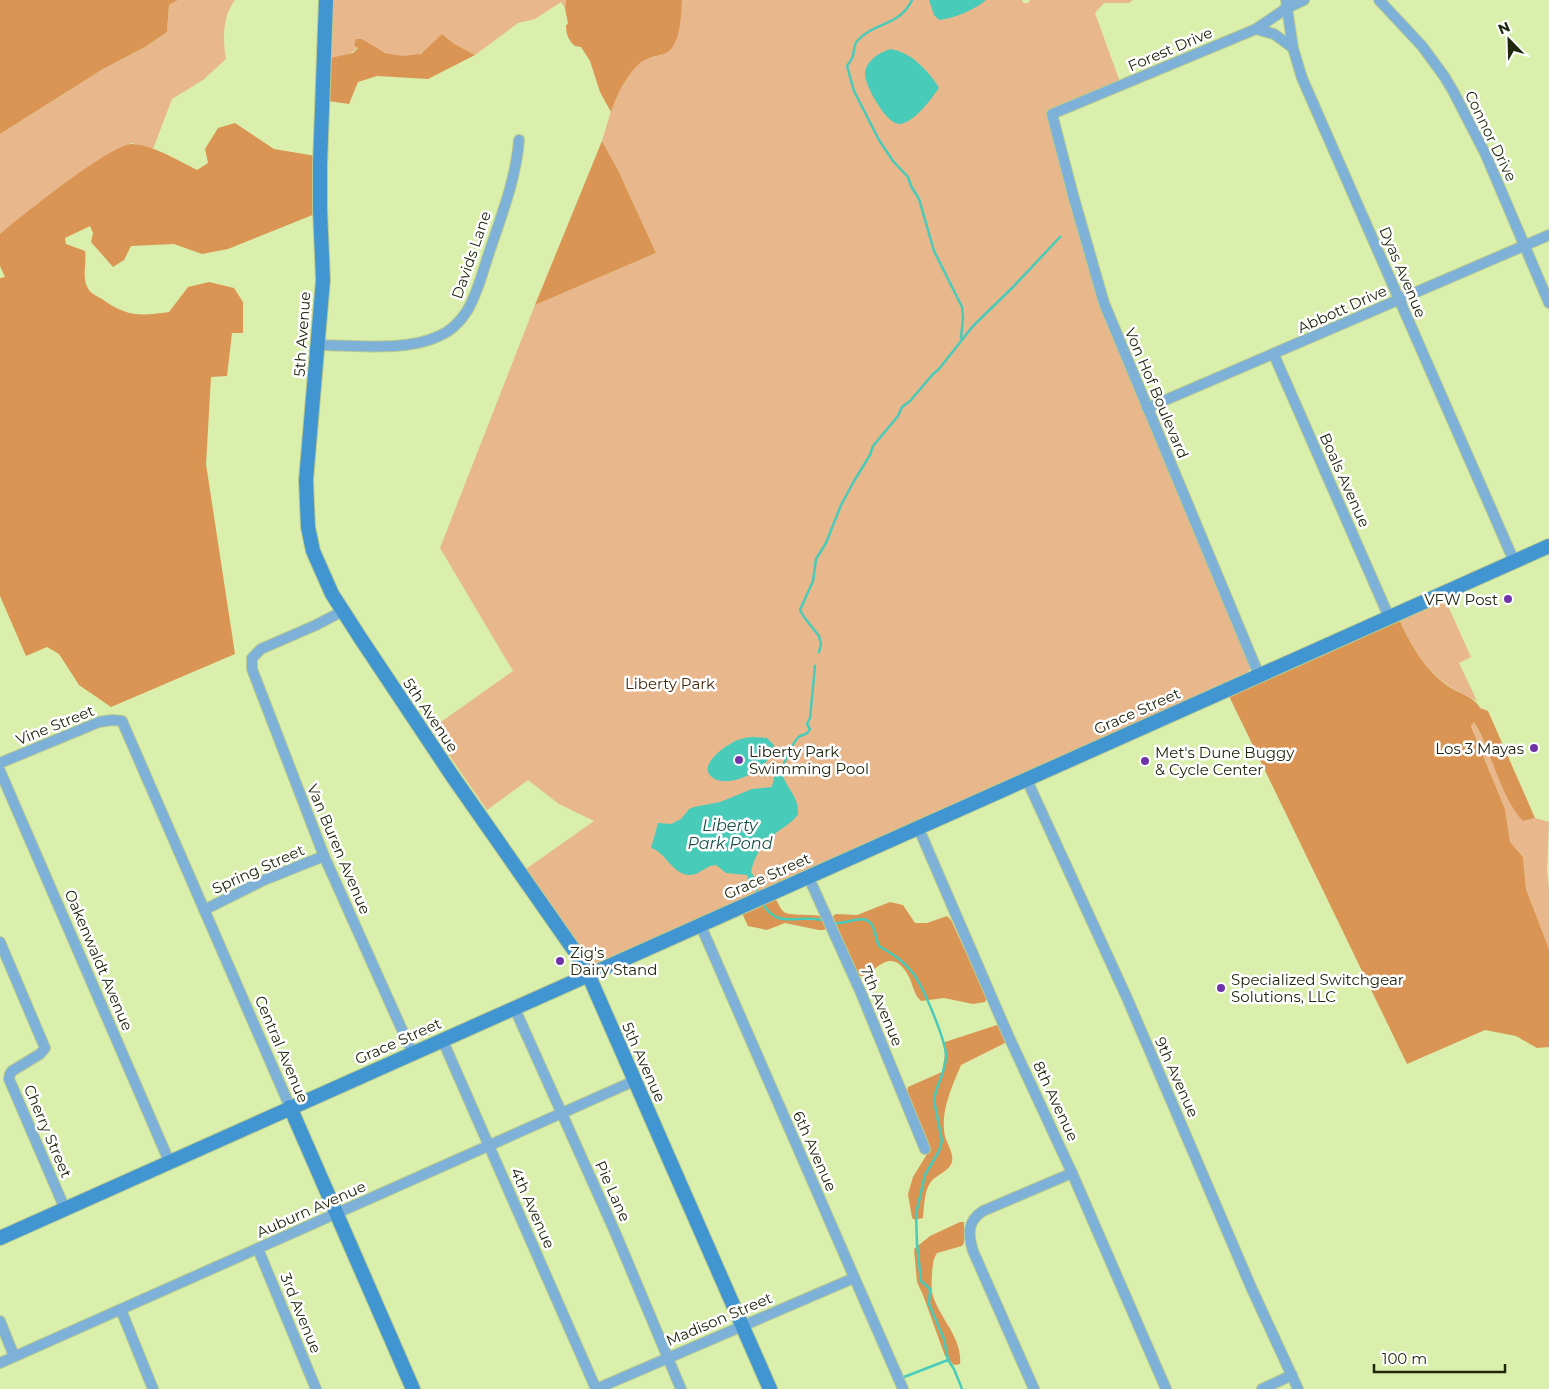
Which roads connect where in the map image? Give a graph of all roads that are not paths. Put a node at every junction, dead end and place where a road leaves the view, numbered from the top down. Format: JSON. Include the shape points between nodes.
{"nodes":[{"id":1,"x":326,"y":0,"type":"edge"},
{"id":2,"x":1304,"y":0,"type":"edge"},
{"id":3,"x":1379,"y":0,"type":"edge"},
{"id":4,"x":1286,"y":4,"type":"edge"},
{"id":5,"x":1256,"y":29,"type":"junction"},
{"id":6,"x":1293,"y":48,"type":"junction"},
{"id":7,"x":1052,"y":114,"type":"joint"},
{"id":8,"x":519,"y":140,"type":"dead end"},
{"id":9,"x":1549,"y":235,"type":"edge"},
{"id":10,"x":1524,"y":246,"type":"junction"},
{"id":11,"x":1399,"y":300,"type":"junction"},
{"id":12,"x":1549,"y":303,"type":"edge"},
{"id":13,"x":318,"y":345,"type":"junction"},
{"id":14,"x":1274,"y":355,"type":"junction"},
{"id":15,"x":1147,"y":408,"type":"junction"},
{"id":16,"x":1549,"y":546,"type":"edge"},
{"id":17,"x":1514,"y":561,"type":"junction"},
{"id":18,"x":343,"y":611,"type":"junction"},
{"id":19,"x":1388,"y":617,"type":"junction"},
{"id":20,"x":1259,"y":675,"type":"junction"},
{"id":21,"x":122,"y":721,"type":"joint"},
{"id":22,"x":0,"y":763,"type":"edge"},
{"id":23,"x":0,"y":770,"type":"edge"},
{"id":24,"x":1026,"y":778,"type":"junction"},
{"id":25,"x":918,"y":827,"type":"junction"},
{"id":26,"x":324,"y":856,"type":"junction"},
{"id":27,"x":808,"y":876,"type":"junction"},
{"id":28,"x":204,"y":910,"type":"junction"},
{"id":29,"x":700,"y":924,"type":"junction"},
{"id":30,"x":0,"y":942,"type":"edge"},
{"id":31,"x":588,"y":974,"type":"junction"},
{"id":32,"x":514,"y":1007,"type":"junction"},
{"id":33,"x":442,"y":1039,"type":"junction"},
{"id":34,"x":412,"y":1052,"type":"junction"},
{"id":35,"x":634,"y":1081,"type":"junction"},
{"id":36,"x":290,"y":1107,"type":"junction"},
{"id":37,"x":562,"y":1113,"type":"junction"},
{"id":38,"x":489,"y":1146,"type":"junction"},
{"id":39,"x":925,"y":1149,"type":"dead end"},
{"id":40,"x":169,"y":1161,"type":"junction"},
{"id":41,"x":1072,"y":1173,"type":"junction"},
{"id":42,"x":65,"y":1209,"type":"junction"},
{"id":43,"x":336,"y":1214,"type":"junction"},
{"id":44,"x":0,"y":1238,"type":"edge"},
{"id":45,"x":258,"y":1249,"type":"junction"},
{"id":46,"x":854,"y":1278,"type":"junction"},
{"id":47,"x":121,"y":1310,"type":"junction"},
{"id":48,"x":0,"y":1321,"type":"edge"},
{"id":49,"x":742,"y":1326,"type":"junction"},
{"id":50,"x":14,"y":1356,"type":"junction"},
{"id":51,"x":668,"y":1358,"type":"junction"},
{"id":52,"x":0,"y":1363,"type":"edge"},
{"id":53,"x":1292,"y":1375,"type":"junction"},
{"id":54,"x":153,"y":1389,"type":"edge"},
{"id":55,"x":316,"y":1389,"type":"edge"},
{"id":56,"x":413,"y":1389,"type":"edge"},
{"id":57,"x":596,"y":1389,"type":"edge"},
{"id":58,"x":681,"y":1389,"type":"edge"},
{"id":59,"x":770,"y":1389,"type":"edge"},
{"id":60,"x":903,"y":1389,"type":"edge"},
{"id":61,"x":1034,"y":1389,"type":"edge"},
{"id":62,"x":1166,"y":1389,"type":"edge"},
{"id":63,"x":1262,"y":1389,"type":"edge"},
{"id":64,"x":1298,"y":1389,"type":"edge"}],
"edges":[{"from":1,"to":13,"type":"street","name":"5th Avenue","via":[[320,173],[323,280]]},
{"from":2,"to":4,"type":"street"},
{"from":3,"to":10,"type":"street","name":"Connor Drive","via":[[1422,46],[1444,76],[1485,154]]},
{"from":4,"to":5,"type":"street","name":"Forest Drive"},
{"from":4,"to":6,"type":"street","name":"Dyas Avenue"},
{"from":5,"to":6,"type":"street","via":[[1274,34]]},
{"from":5,"to":7,"type":"street","name":"Forest Drive"},
{"from":6,"to":11,"type":"street","name":"Dyas Avenue","via":[[1302,78]]},
{"from":7,"to":15,"type":"street","name":"Von Hof Boulevard","via":[[1097,282]]},
{"from":8,"to":13,"type":"street","name":"Davids Lane","via":[[510,190],[483,271],[468,310],[454,328],[429,340],[409,344]]},
{"from":9,"to":10,"type":"street","name":"Abbott Drive"},
{"from":10,"to":11,"type":"street","name":"Abbott Drive"},
{"from":10,"to":12,"type":"street","name":"Connor Drive"},
{"from":11,"to":14,"type":"street","name":"Abbott Drive"},
{"from":11,"to":17,"type":"street","name":"Dyas Avenue"},
{"from":13,"to":18,"type":"street","name":"5th Avenue","via":[[307,468],[308,527],[317,563]]},
{"from":14,"to":15,"type":"street","name":"Abbott Drive"},
{"from":14,"to":19,"type":"street","name":"Boals Avenue"},
{"from":15,"to":20,"type":"street","name":"Von Hof Boulevard"},
{"from":16,"to":17,"type":"street","name":"Grace Street"},
{"from":17,"to":19,"type":"street","name":"Grace Street"},
{"from":18,"to":26,"type":"street","name":"Van Buren Avenue","via":[[261,649],[251,662],[253,675]]},
{"from":18,"to":31,"type":"street","name":"5th Avenue"},
{"from":19,"to":20,"type":"street","name":"Grace Street"},
{"from":20,"to":24,"type":"street","name":"Grace Street"},
{"from":21,"to":22,"type":"street","name":"Vine Street","via":[[98,722]]},
{"from":21,"to":28,"type":"street","name":"Central Avenue"},
{"from":23,"to":40,"type":"street","name":"Oakenwaldt Avenue"},
{"from":24,"to":25,"type":"street","name":"Grace Street"},
{"from":24,"to":53,"type":"street","name":"9th Avenue","via":[[1123,989]]},
{"from":25,"to":27,"type":"street","name":"Grace Street"},
{"from":25,"to":41,"type":"street","name":"8th Avenue"},
{"from":26,"to":28,"type":"street","name":"Spring Street","via":[[264,880]]},
{"from":26,"to":34,"type":"street","name":"Van Buren Avenue"},
{"from":27,"to":29,"type":"street","name":"Grace Street"},
{"from":27,"to":39,"type":"street","name":"7th Avenue","via":[[861,993]]},
{"from":28,"to":36,"type":"street","name":"Central Avenue"},
{"from":29,"to":31,"type":"street","name":"Grace Street"},
{"from":29,"to":46,"type":"street","name":"6th Avenue"},
{"from":30,"to":42,"type":"street","name":"Cherry Street","via":[[45,1048],[12,1071],[9,1079]]},
{"from":31,"to":32,"type":"street","name":"Grace Street"},
{"from":31,"to":35,"type":"street","name":"5th Avenue"},
{"from":32,"to":33,"type":"street","name":"Grace Street"},
{"from":32,"to":37,"type":"street","name":"Pie Lane"},
{"from":33,"to":34,"type":"street","name":"Grace Street"},
{"from":33,"to":38,"type":"street","name":"4th Avenue"},
{"from":34,"to":36,"type":"street","name":"Grace Street"},
{"from":35,"to":37,"type":"street","name":"Auburn Avenue"},
{"from":35,"to":49,"type":"street","name":"5th Avenue"},
{"from":36,"to":40,"type":"street","name":"Grace Street"},
{"from":36,"to":43,"type":"street","name":"Central Avenue"},
{"from":37,"to":38,"type":"street","name":"Auburn Avenue"},
{"from":37,"to":51,"type":"street","name":"Pie Lane"},
{"from":38,"to":43,"type":"street","name":"Auburn Avenue"},
{"from":38,"to":57,"type":"street","name":"4th Avenue"},
{"from":40,"to":42,"type":"street","name":"Grace Street"},
{"from":41,"to":61,"type":"street","via":[[983,1211],[969,1226],[973,1251]]},
{"from":41,"to":62,"type":"street","name":"8th Avenue"},
{"from":42,"to":44,"type":"street","name":"Grace Street"},
{"from":43,"to":45,"type":"street","name":"Auburn Avenue"},
{"from":43,"to":56,"type":"street","name":"Central Avenue"},
{"from":45,"to":47,"type":"street","name":"Auburn Avenue"},
{"from":45,"to":55,"type":"street","name":"3rd Avenue"},
{"from":46,"to":49,"type":"street","name":"Madison Street"},
{"from":46,"to":60,"type":"street","name":"6th Avenue"},
{"from":47,"to":50,"type":"street","name":"Auburn Avenue"},
{"from":47,"to":54,"type":"street"},
{"from":48,"to":50,"type":"street"},
{"from":49,"to":51,"type":"street","name":"Madison Street"},
{"from":49,"to":59,"type":"street","name":"5th Avenue"},
{"from":50,"to":52,"type":"street","name":"Auburn Avenue"},
{"from":51,"to":57,"type":"street","name":"Madison Street"},
{"from":51,"to":58,"type":"street","name":"Pie Lane"},
{"from":53,"to":63,"type":"street"},
{"from":53,"to":64,"type":"street","name":"9th Avenue"}]}
